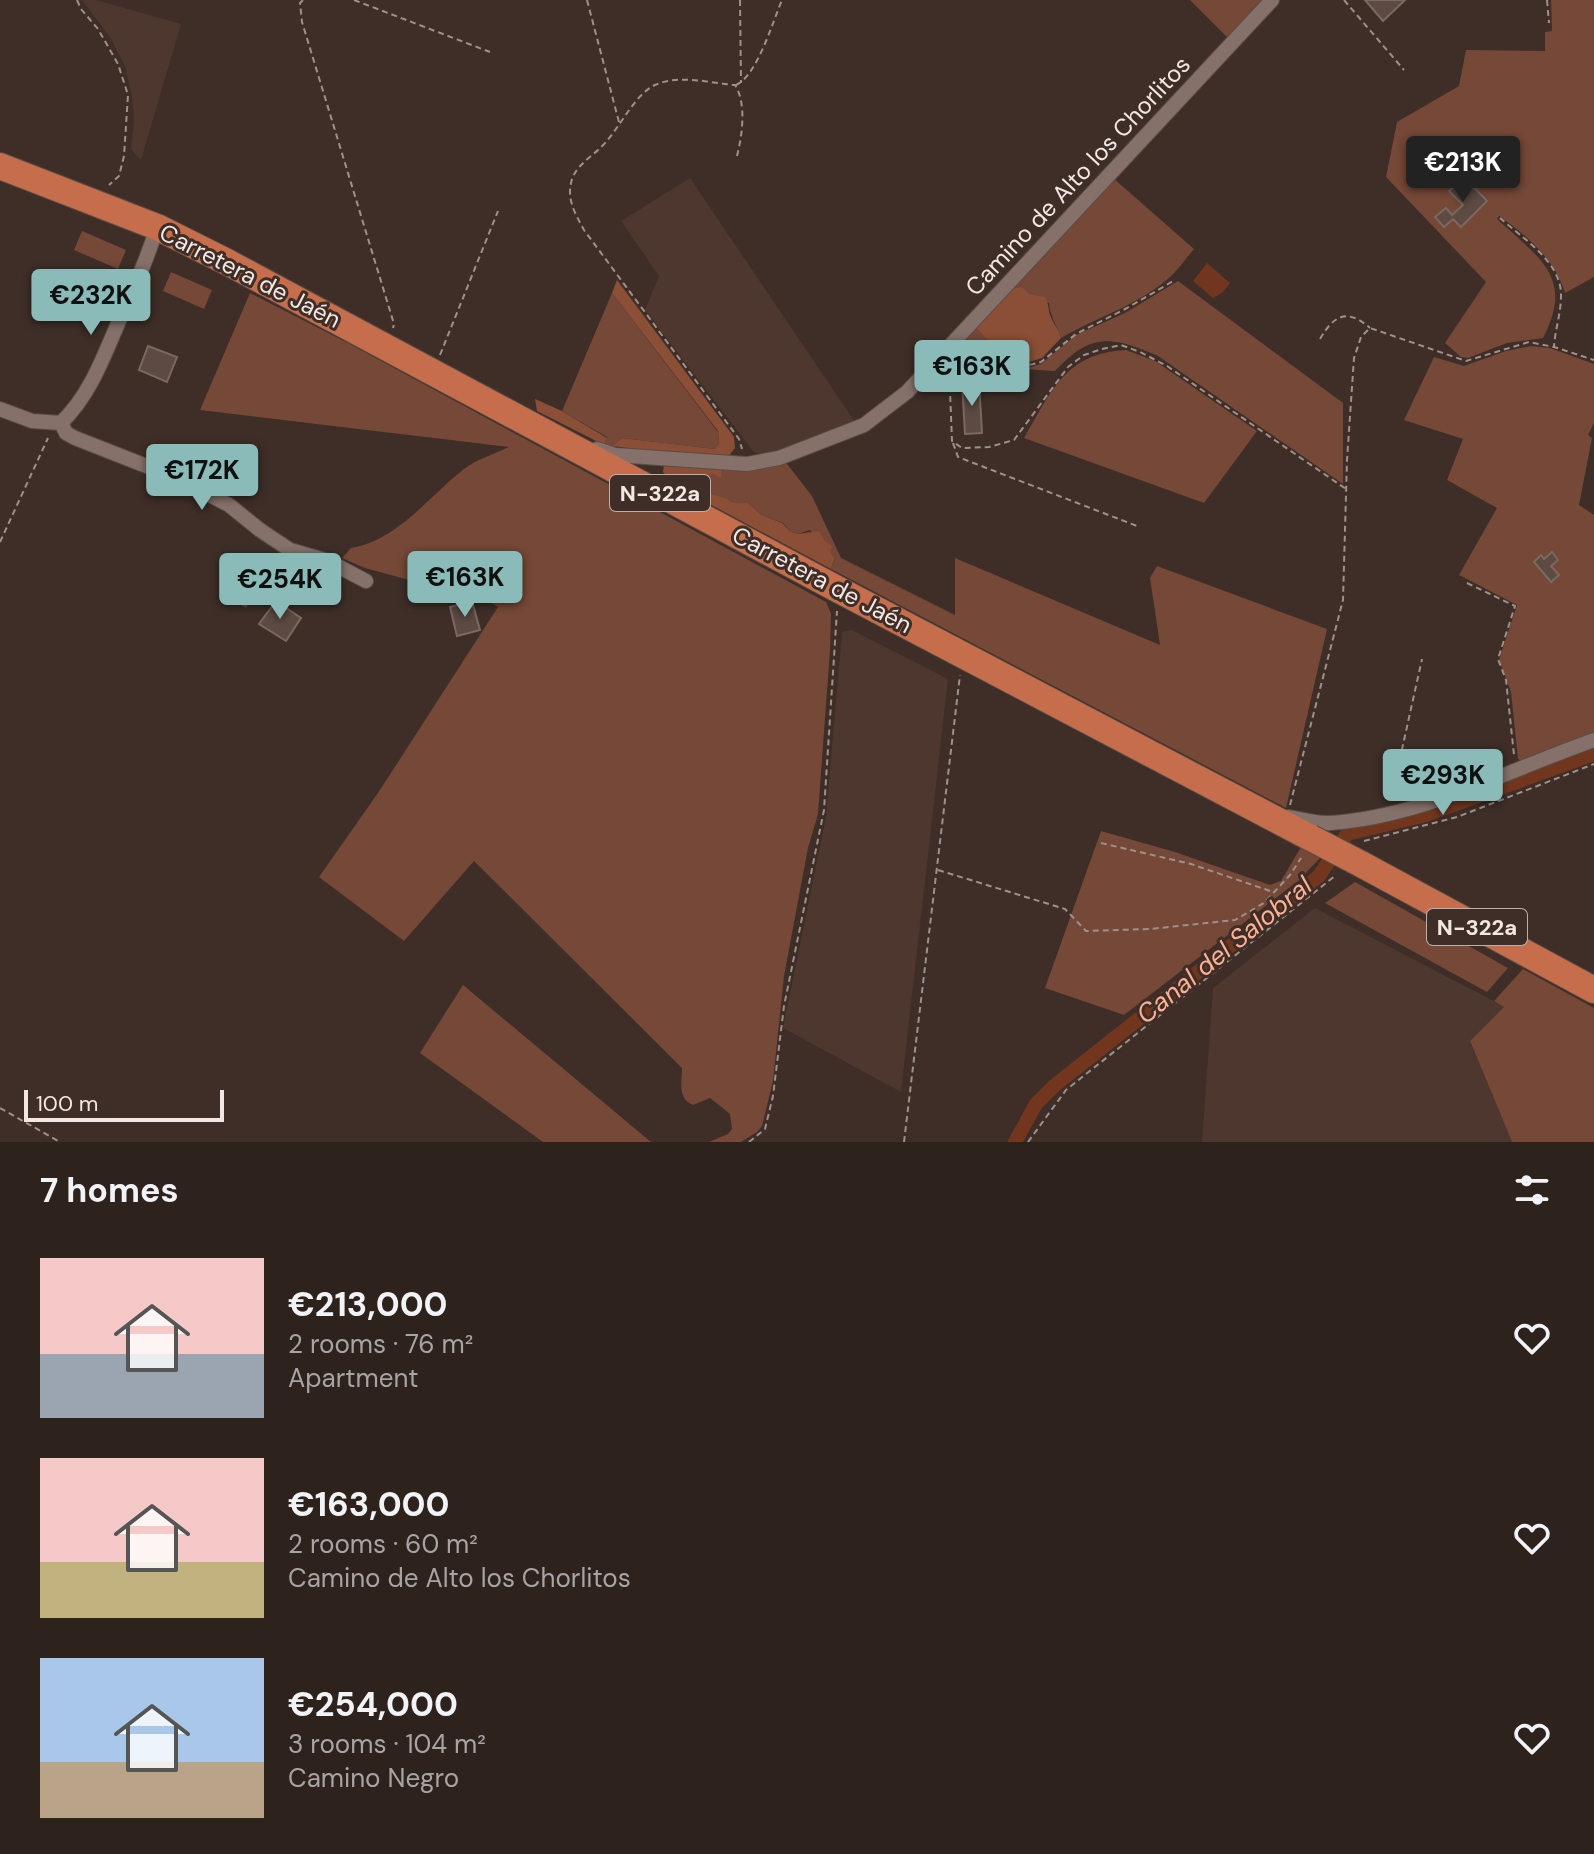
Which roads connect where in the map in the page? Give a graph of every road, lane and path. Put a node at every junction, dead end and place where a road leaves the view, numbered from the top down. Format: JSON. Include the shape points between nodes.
{"nodes":[{"id":1,"x":77,"y":0,"type":"edge"},
{"id":2,"x":303,"y":0,"type":"edge"},
{"id":3,"x":354,"y":0,"type":"edge"},
{"id":4,"x":587,"y":0,"type":"edge"},
{"id":5,"x":740,"y":0,"type":"edge"},
{"id":6,"x":782,"y":0,"type":"edge"},
{"id":7,"x":1272,"y":0,"type":"edge"},
{"id":8,"x":1344,"y":0,"type":"edge"},
{"id":9,"x":1547,"y":0,"type":"edge"},
{"id":10,"x":1549,"y":23,"type":"dead end"},
{"id":11,"x":490,"y":52,"type":"dead end"},
{"id":12,"x":1404,"y":70,"type":"dead end"},
{"id":13,"x":741,"y":83,"type":"junction"},
{"id":14,"x":735,"y":85,"type":"junction"},
{"id":15,"x":620,"y":126,"type":"junction"},
{"id":16,"x":737,"y":156,"type":"dead end"},
{"id":17,"x":0,"y":166,"type":"edge"},
{"id":18,"x":100,"y":187,"type":"dead end"},
{"id":19,"x":498,"y":211,"type":"dead end"},
{"id":20,"x":1500,"y":218,"type":"dead end"},
{"id":21,"x":157,"y":227,"type":"junction"},
{"id":22,"x":1175,"y":280,"type":"dead end"},
{"id":23,"x":1370,"y":328,"type":"junction"},
{"id":24,"x":1320,"y":339,"type":"dead end"},
{"id":25,"x":388,"y":347,"type":"junction"},
{"id":26,"x":1554,"y":347,"type":"junction"},
{"id":27,"x":1594,"y":360,"type":"edge"},
{"id":28,"x":434,"y":371,"type":"junction"},
{"id":29,"x":0,"y":409,"type":"edge"},
{"id":30,"x":61,"y":423,"type":"junction"},
{"id":31,"x":558,"y":438,"type":"junction"},
{"id":32,"x":952,"y":441,"type":"junction"},
{"id":33,"x":747,"y":464,"type":"junction"},
{"id":34,"x":1346,"y":489,"type":"junction"},
{"id":35,"x":1137,"y":526,"type":"dead end"},
{"id":36,"x":0,"y":542,"type":"edge"},
{"id":37,"x":366,"y":581,"type":"dead end"},
{"id":38,"x":1467,"y":583,"type":"dead end"},
{"id":39,"x":839,"y":590,"type":"junction"},
{"id":40,"x":962,"y":655,"type":"junction"},
{"id":41,"x":1422,"y":659,"type":"dead end"},
{"id":42,"x":1594,"y":740,"type":"edge"},
{"id":43,"x":1594,"y":764,"type":"edge"},
{"id":44,"x":1516,"y":769,"type":"junction"},
{"id":45,"x":1388,"y":813,"type":"junction"},
{"id":46,"x":1281,"y":818,"type":"junction"},
{"id":47,"x":1311,"y":838,"type":"junction"},
{"id":48,"x":1101,"y":843,"type":"dead end"},
{"id":49,"x":1359,"y":854,"type":"junction"},
{"id":50,"x":937,"y":870,"type":"junction"},
{"id":51,"x":1335,"y":876,"type":"dead end"},
{"id":52,"x":1273,"y":892,"type":"junction"},
{"id":53,"x":1594,"y":990,"type":"edge"},
{"id":54,"x":0,"y":1108,"type":"edge"},
{"id":55,"x":60,"y":1142,"type":"edge"},
{"id":56,"x":749,"y":1142,"type":"edge"},
{"id":57,"x":904,"y":1142,"type":"edge"},
{"id":58,"x":1028,"y":1142,"type":"edge"}],
"edges":[{"from":1,"to":18,"type":"path","via":[[118,64],[128,95],[119,176]]},
{"from":2,"to":25,"type":"path","via":[[302,22],[394,324]]},
{"from":3,"to":11,"type":"path"},
{"from":4,"to":15,"type":"path"},
{"from":5,"to":13,"type":"path"},
{"from":6,"to":13,"type":"path","via":[[754,66]]},
{"from":7,"to":33,"type":"street","name":"Camino de Alto los Chorlitos","via":[[888,409],[864,425],[779,458]]},
{"from":8,"to":12,"type":"path"},
{"from":9,"to":10,"type":"path"},
{"from":13,"to":14,"type":"path"},
{"from":14,"to":15,"type":"path","via":[[686,80],[656,84],[644,91]]},
{"from":14,"to":16,"type":"path","via":[[743,132]]},
{"from":15,"to":33,"type":"path","via":[[571,179],[573,211],[739,439]]},
{"from":17,"to":21,"type":"highway","name":"Carretera de Jaén","number":"N-322a"},
{"from":19,"to":28,"type":"path"},
{"from":20,"to":26,"type":"path","via":[[1557,274],[1561,293]]},
{"from":21,"to":25,"type":"highway","name":"Carretera de Jaén","number":"N-322a"},
{"from":21,"to":30,"type":"street","via":[[89,389]]},
{"from":22,"to":32,"type":"path","via":[[1076,334],[1041,362],[1021,367],[949,366]]},
{"from":23,"to":24,"type":"path","via":[[1359,318],[1346,316],[1330,321]]},
{"from":23,"to":26,"type":"path","via":[[1466,361],[1529,342]]},
{"from":23,"to":34,"type":"path","via":[[1354,358]]},
{"from":25,"to":28,"type":"highway","name":"Carretera de Jaén","number":"N-322a"},
{"from":26,"to":27,"type":"path"},
{"from":28,"to":31,"type":"highway","name":"Carretera de Jaén","number":"N-322a"},
{"from":29,"to":30,"type":"street","via":[[32,421]]},
{"from":30,"to":36,"type":"path","via":[[47,440]]},
{"from":30,"to":37,"type":"street","via":[[75,438],[177,478],[229,505],[290,550],[328,561]]},
{"from":31,"to":33,"type":"street","name":"Camino de Alto los Chorlitos","via":[[615,455]]},
{"from":31,"to":39,"type":"highway","name":"Carretera de Jaén","number":"N-322a"},
{"from":32,"to":34,"type":"path","via":[[962,448],[1014,440],[1068,367],[1084,355],[1121,345],[1167,366]]},
{"from":32,"to":35,"type":"path","via":[[958,457]]},
{"from":34,"to":46,"type":"path","via":[[1343,600]]},
{"from":38,"to":44,"type":"path","via":[[1515,606],[1498,659],[1506,680]]},
{"from":39,"to":40,"type":"highway","name":"Carretera de Jaén","number":"N-322a"},
{"from":39,"to":56,"type":"path","via":[[824,810],[784,1006],[773,1096],[765,1129]]},
{"from":40,"to":46,"type":"highway","name":"Carretera de Jaén","number":"N-322a"},
{"from":40,"to":50,"type":"path"},
{"from":41,"to":45,"type":"path"},
{"from":42,"to":44,"type":"street"},
{"from":43,"to":49,"type":"path"},
{"from":44,"to":45,"type":"street"},
{"from":45,"to":46,"type":"street","via":[[1328,823]]},
{"from":46,"to":47,"type":"highway","name":"Carretera de Jaén","number":"N-322a"},
{"from":47,"to":49,"type":"highway","name":"Carretera de Jaén","number":"N-322a","bridge":true},
{"from":47,"to":52,"type":"path","via":[[1290,875]]},
{"from":48,"to":52,"type":"path","via":[[1191,864]]},
{"from":49,"to":53,"type":"highway","name":"Carretera de Jaén","number":"N-322a"},
{"from":50,"to":52,"type":"path","via":[[1065,909],[1086,931],[1235,920]]},
{"from":50,"to":57,"type":"path"},
{"from":51,"to":58,"type":"path","via":[[1066,1090]]},
{"from":54,"to":55,"type":"path"}]}
